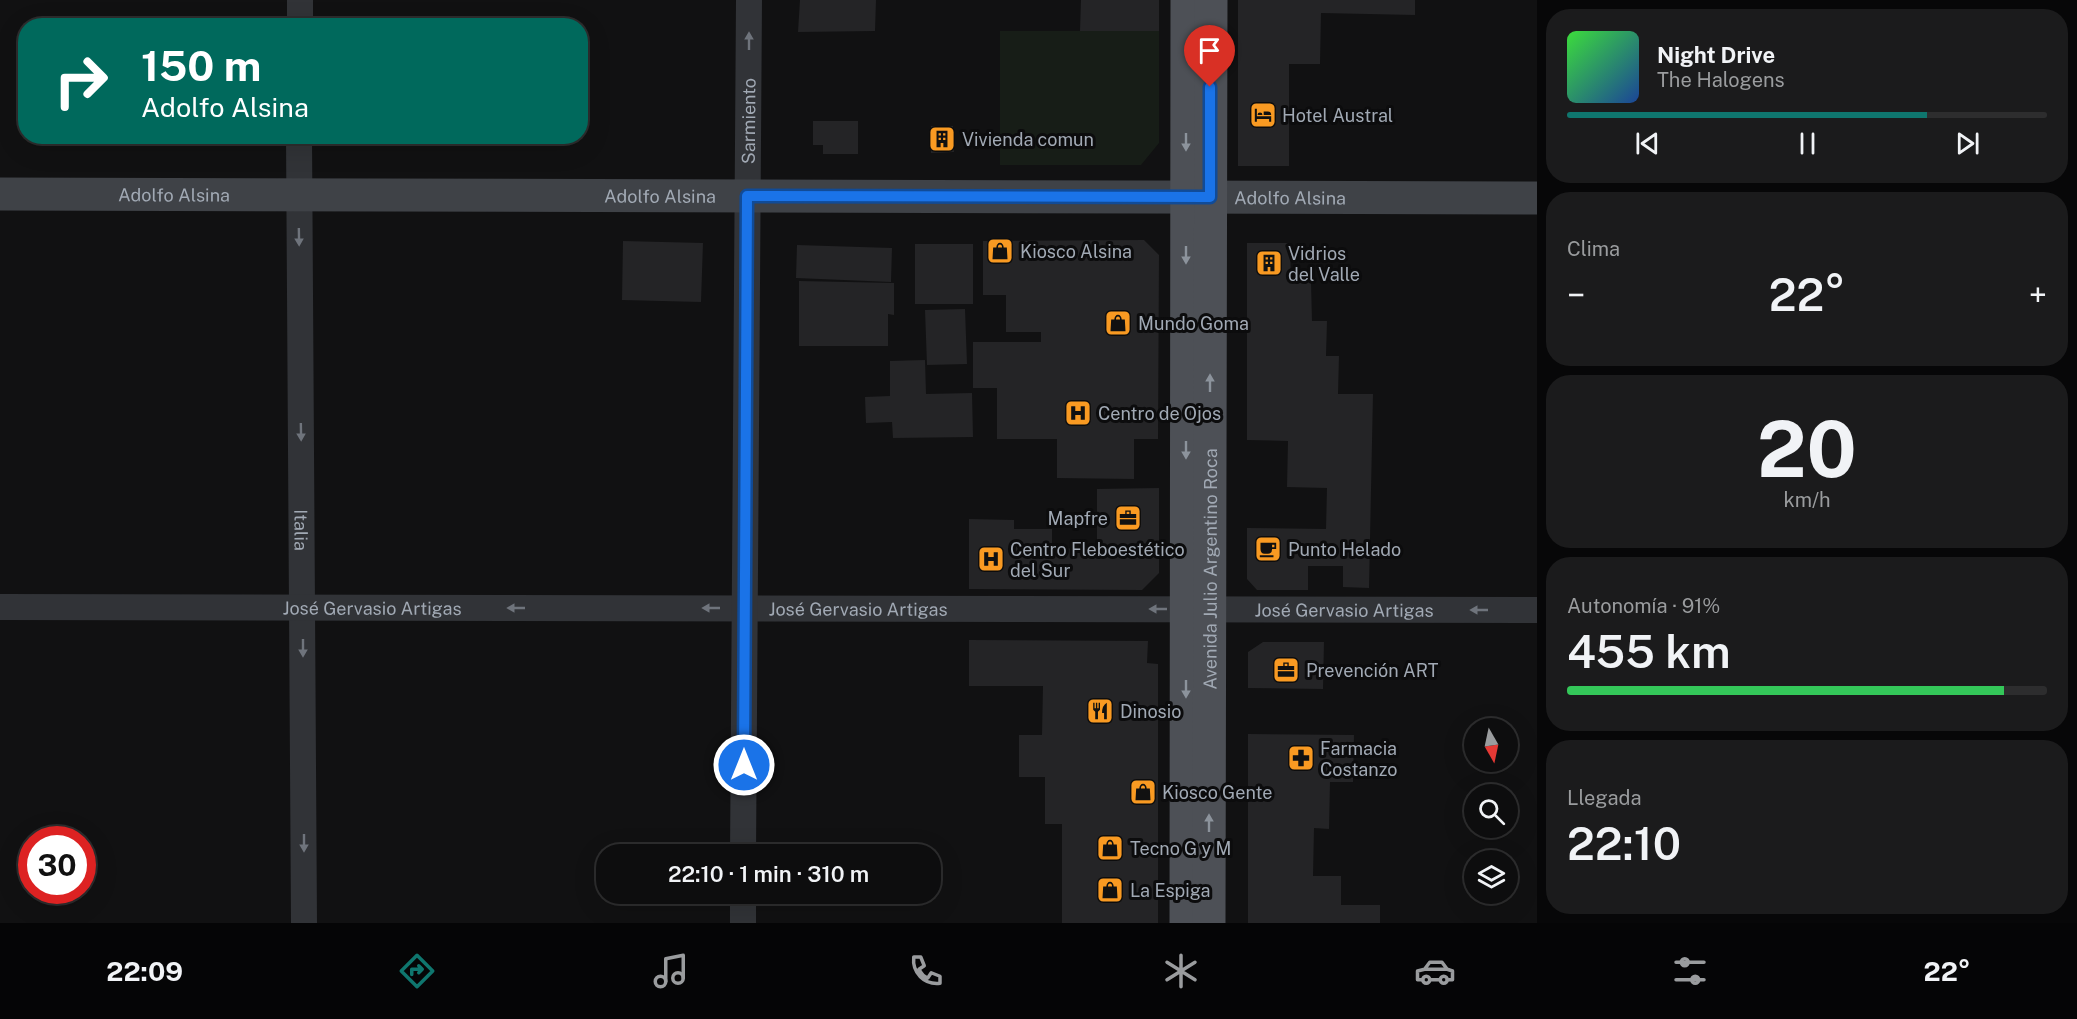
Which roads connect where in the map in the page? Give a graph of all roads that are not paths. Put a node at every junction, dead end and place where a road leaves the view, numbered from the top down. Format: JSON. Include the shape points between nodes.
{"nodes":[{"id":1,"x":300,"y":0,"type":"edge"},
{"id":2,"x":749,"y":0,"type":"edge"},
{"id":3,"x":1187,"y":0,"type":"edge"},
{"id":4,"x":1211,"y":0,"type":"edge"},
{"id":5,"x":300,"y":18,"type":"edge"},
{"id":6,"x":299,"y":144,"type":"edge"},
{"id":7,"x":0,"y":195,"type":"edge"},
{"id":8,"x":298,"y":195,"type":"junction"},
{"id":9,"x":747,"y":196,"type":"junction"},
{"id":10,"x":1198,"y":197,"type":"junction"},
{"id":11,"x":1537,"y":198,"type":"edge"},
{"id":12,"x":0,"y":607,"type":"edge"},
{"id":13,"x":302,"y":607,"type":"junction"},
{"id":14,"x":745,"y":608,"type":"junction"},
{"id":15,"x":1198,"y":609,"type":"junction"},
{"id":16,"x":1537,"y":610,"type":"edge"},
{"id":17,"x":743,"y":844,"type":"edge"},
{"id":18,"x":743,"y":904,"type":"edge"},
{"id":19,"x":304,"y":923,"type":"edge"},
{"id":20,"x":743,"y":923,"type":"edge"},
{"id":21,"x":1186,"y":923,"type":"edge"},
{"id":22,"x":1209,"y":923,"type":"edge"}],
"edges":[{"from":1,"to":5,"type":"street"},
{"from":9,"to":2,"type":"street","name":"Sarmiento","one_way":true},
{"from":3,"to":10,"type":"main road","name":"Avenida Julio Argentino Roca","one_way":true},
{"from":4,"to":10,"type":"main road","name":"Avenida Julio Argentino Roca"},
{"from":6,"to":8,"type":"street","name":"Italia"},
{"from":7,"to":8,"type":"main road","name":"Adolfo Alsina"},
{"from":8,"to":9,"type":"main road","name":"Adolfo Alsina"},
{"from":8,"to":13,"type":"street","name":"Italia","one_way":true},
{"from":9,"to":10,"type":"main road","name":"Adolfo Alsina"},
{"from":9,"to":14,"type":"street","name":"Sarmiento"},
{"from":10,"to":11,"type":"main road","name":"Adolfo Alsina"},
{"from":10,"to":15,"type":"main road","name":"Avenida Julio Argentino Roca"},
{"from":12,"to":13,"type":"street","name":"José Gervasio Artigas"},
{"from":14,"to":13,"type":"street","name":"José Gervasio Artigas","one_way":true},
{"from":13,"to":19,"type":"street","name":"Italia","one_way":true},
{"from":15,"to":14,"type":"street","name":"José Gervasio Artigas","one_way":true},
{"from":14,"to":17,"type":"street","name":"Sarmiento"},
{"from":16,"to":15,"type":"street","name":"José Gervasio Artigas","one_way":true},
{"from":15,"to":21,"type":"main road","name":"Avenida Julio Argentino Roca","one_way":true},
{"from":22,"to":15,"type":"main road","name":"Avenida Julio Argentino Roca","one_way":true},
{"from":18,"to":20,"type":"street"}]}
